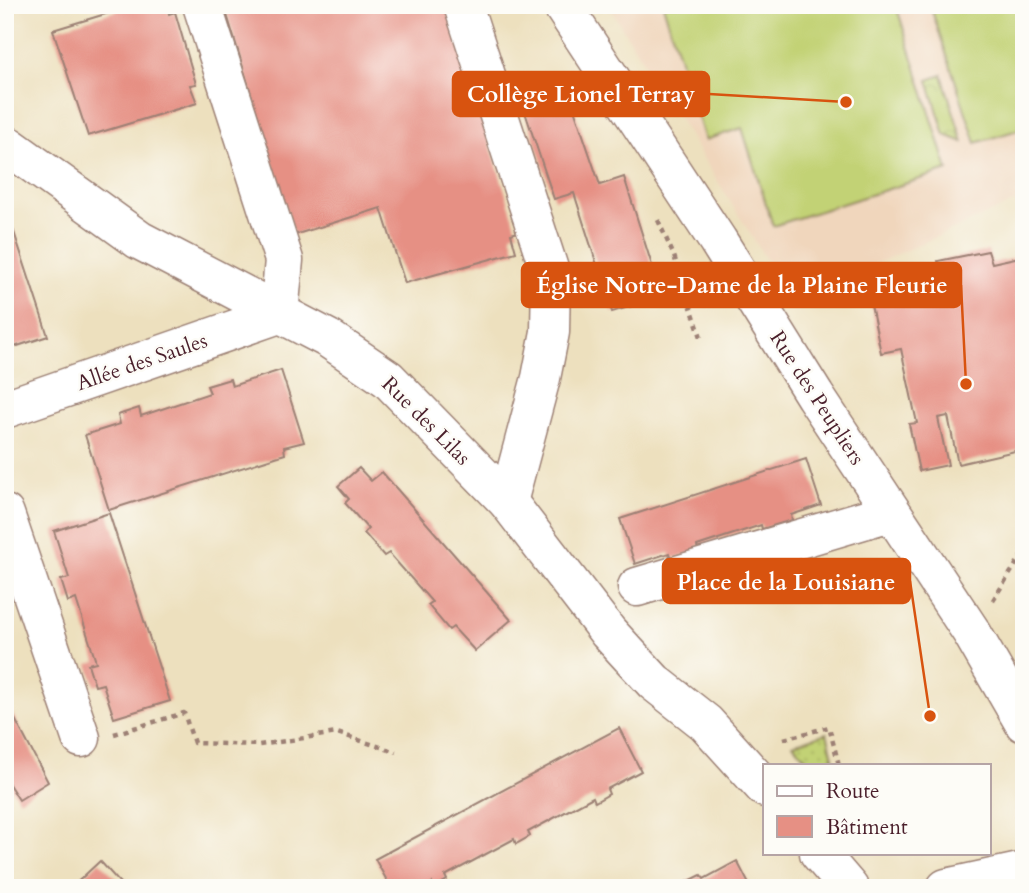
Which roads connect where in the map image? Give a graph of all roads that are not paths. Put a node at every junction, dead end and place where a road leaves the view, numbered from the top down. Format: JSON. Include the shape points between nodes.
{"nodes":[{"id":1,"x":202,"y":5,"type":"edge"},
{"id":2,"x":463,"y":5,"type":"edge"},
{"id":3,"x":562,"y":5,"type":"edge"},
{"id":4,"x":7,"y":148,"type":"edge"},
{"id":5,"x":279,"y":314,"type":"junction"},
{"id":6,"x":5,"y":409,"type":"edge"},
{"id":7,"x":508,"y":502,"type":"junction"},
{"id":8,"x":890,"y":512,"type":"junction"},
{"id":9,"x":5,"y":514,"type":"edge"},
{"id":10,"x":637,"y":587,"type":"dead end"},
{"id":11,"x":1024,"y":723,"type":"edge"},
{"id":12,"x":81,"y":738,"type":"road end"},
{"id":13,"x":763,"y":786,"type":"edge"},
{"id":14,"x":820,"y":854,"type":"edge"},
{"id":15,"x":1024,"y":871,"type":"edge"},
{"id":16,"x":849,"y":888,"type":"edge"},
{"id":17,"x":946,"y":888,"type":"edge"}],
"edges":[{"from":1,"to":5,"type":"street","via":[[284,260]]},
{"from":2,"to":7,"type":"street","via":[[551,275],[550,332]]},
{"from":3,"to":8,"type":"street","name":"Rue des Peupliers"},
{"from":4,"to":5,"type":"street","name":"Rue des Lilas","via":[[139,240]]},
{"from":5,"to":6,"type":"street","name":"Allée des Saules"},
{"from":5,"to":7,"type":"street","name":"Rue des Lilas","via":[[329,339],[388,380]]},
{"from":7,"to":13,"type":"street","name":"Rue des Lilas","via":[[608,632],[654,682],[706,723]]},
{"from":8,"to":10,"type":"street"},
{"from":8,"to":11,"type":"street","name":"Rue des Peupliers","via":[[972,633]]},
{"from":9,"to":12,"type":"street"},
{"from":14,"to":16,"type":"street"},
{"from":15,"to":17,"type":"street"}]}
